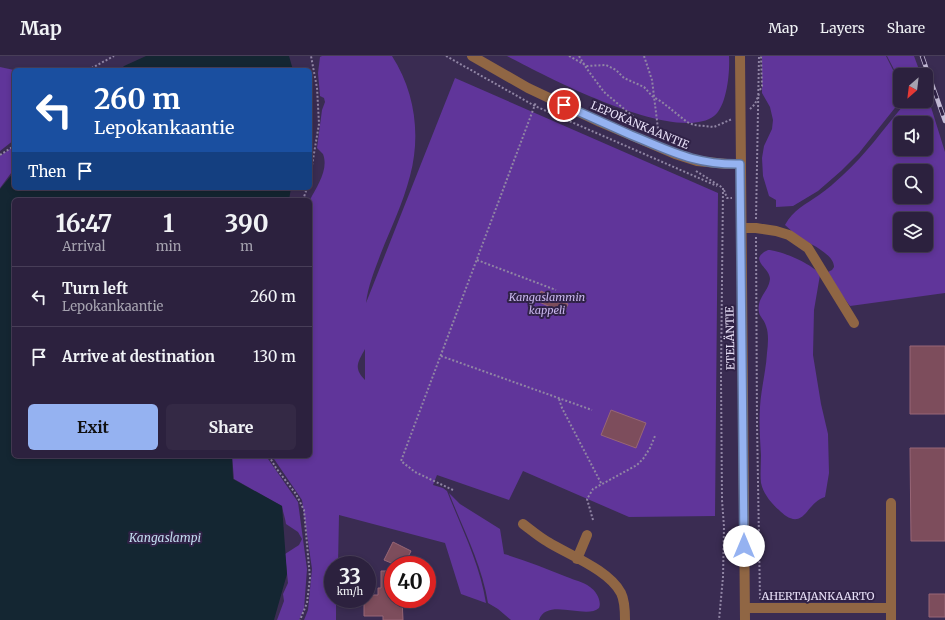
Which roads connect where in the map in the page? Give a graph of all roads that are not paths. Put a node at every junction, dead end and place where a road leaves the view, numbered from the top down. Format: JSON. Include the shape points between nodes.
{"nodes":[{"id":1,"x":472,"y":56,"type":"edge"},
{"id":2,"x":740,"y":56,"type":"edge"},
{"id":3,"x":740,"y":164,"type":"junction"},
{"id":4,"x":741,"y":228,"type":"junction"},
{"id":5,"x":854,"y":323,"type":"dead end"},
{"id":6,"x":891,"y":503,"type":"dead end"},
{"id":7,"x":522,"y":524,"type":"dead end"},
{"id":8,"x":587,"y":535,"type":"dead end"},
{"id":9,"x":577,"y":559,"type":"junction"},
{"id":10,"x":744,"y":608,"type":"junction"},
{"id":11,"x":891,"y":608,"type":"junction"},
{"id":12,"x":625,"y":620,"type":"edge"},
{"id":13,"x":745,"y":620,"type":"edge"},
{"id":14,"x":891,"y":620,"type":"edge"}],
"edges":[{"from":1,"to":3,"type":"street","name":"LEPOKANKAANTIE","via":[[540,94],[674,154],[697,161]]},
{"from":2,"to":3,"type":"street","name":"ETELÄNTIE"},
{"from":3,"to":4,"type":"street","name":"ETELÄNTIE"},
{"from":4,"to":5,"type":"street","via":[[789,234],[808,248]]},
{"from":4,"to":10,"type":"street","name":"ETELÄNTIE"},
{"from":6,"to":11,"type":"street","name":"AHERTAJANKAARTO"},
{"from":7,"to":9,"type":"street"},
{"from":8,"to":9,"type":"street"},
{"from":9,"to":12,"type":"street","via":[[600,570],[617,586],[625,606]]},
{"from":10,"to":11,"type":"street","name":"AHERTAJANKAARTO"},
{"from":10,"to":13,"type":"street","name":"ETELÄNTIE"},
{"from":11,"to":14,"type":"street","name":"AHERTAJANKAARTO"}]}
